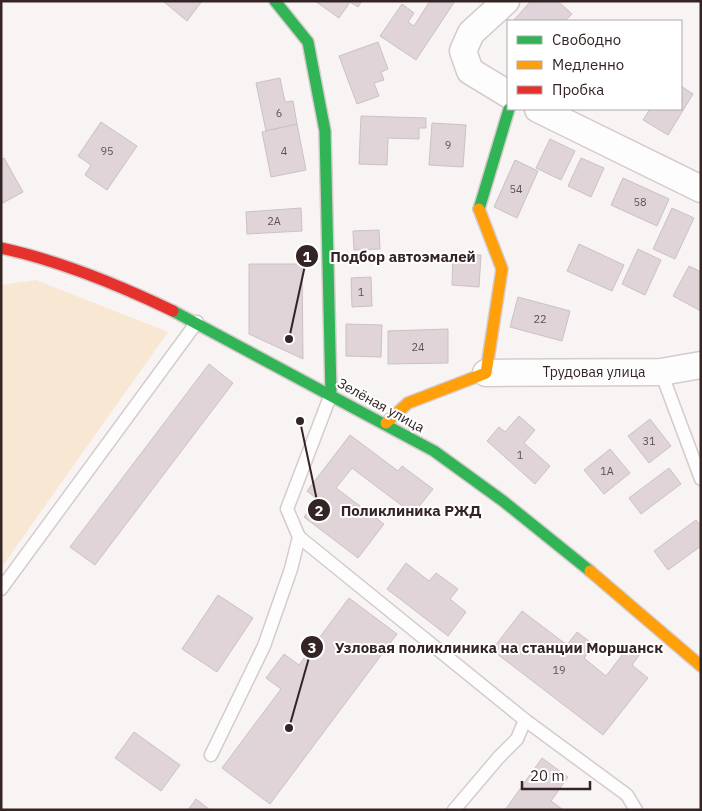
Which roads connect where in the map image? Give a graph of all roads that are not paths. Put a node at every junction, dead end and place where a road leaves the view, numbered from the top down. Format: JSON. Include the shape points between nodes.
{"nodes":[{"id":1,"x":275,"y":1,"type":"edge"},
{"id":2,"x":506,"y":1,"type":"edge"},
{"id":3,"x":507,"y":93,"type":"edge"},
{"id":4,"x":509,"y":110,"type":"edge"},
{"id":5,"x":540,"y":110,"type":"edge"},
{"id":6,"x":701,"y":189,"type":"edge"},
{"id":7,"x":1,"y":248,"type":"edge"},
{"id":8,"x":197,"y":322,"type":"junction"},
{"id":9,"x":701,"y":365,"type":"edge"},
{"id":10,"x":661,"y":372,"type":"junction"},
{"id":11,"x":486,"y":373,"type":"junction"},
{"id":12,"x":331,"y":394,"type":"junction"},
{"id":13,"x":386,"y":423,"type":"junction"},
{"id":14,"x":701,"y":479,"type":"edge"},
{"id":15,"x":299,"y":537,"type":"junction"},
{"id":16,"x":1,"y":589,"type":"edge"},
{"id":17,"x":701,"y":666,"type":"edge"},
{"id":18,"x":525,"y":720,"type":"junction"},
{"id":19,"x":211,"y":755,"type":"dead end"},
{"id":20,"x":454,"y":810,"type":"edge"},
{"id":21,"x":636,"y":810,"type":"edge"}],
"edges":[{"from":1,"to":12,"type":"street","via":[[308,42],[325,131]]},
{"from":2,"to":3,"type":"street","via":[[471,33],[463,51],[470,71]]},
{"from":4,"to":11,"type":"street","via":[[478,207],[502,268]]},
{"from":5,"to":6,"type":"street"},
{"from":7,"to":8,"type":"street","name":"Зелёная улица","via":[[37,256],[114,284]]},
{"from":8,"to":12,"type":"street","name":"Зелёная улица"},
{"from":8,"to":16,"type":"lane"},
{"from":9,"to":10,"type":"street","name":"Трудовая улица"},
{"from":10,"to":11,"type":"street","name":"Трудовая улица"},
{"from":10,"to":14,"type":"lane"},
{"from":11,"to":13,"type":"street","via":[[408,403]]},
{"from":12,"to":13,"type":"street","name":"Зелёная улица"},
{"from":12,"to":15,"type":"lane","via":[[287,509]]},
{"from":13,"to":17,"type":"street","name":"Зелёная улица","via":[[434,451],[503,501]]},
{"from":15,"to":18,"type":"lane"},
{"from":15,"to":19,"type":"lane","via":[[268,638]]},
{"from":18,"to":20,"type":"lane","via":[[517,739]]},
{"from":18,"to":21,"type":"lane","via":[[627,795]]}]}
